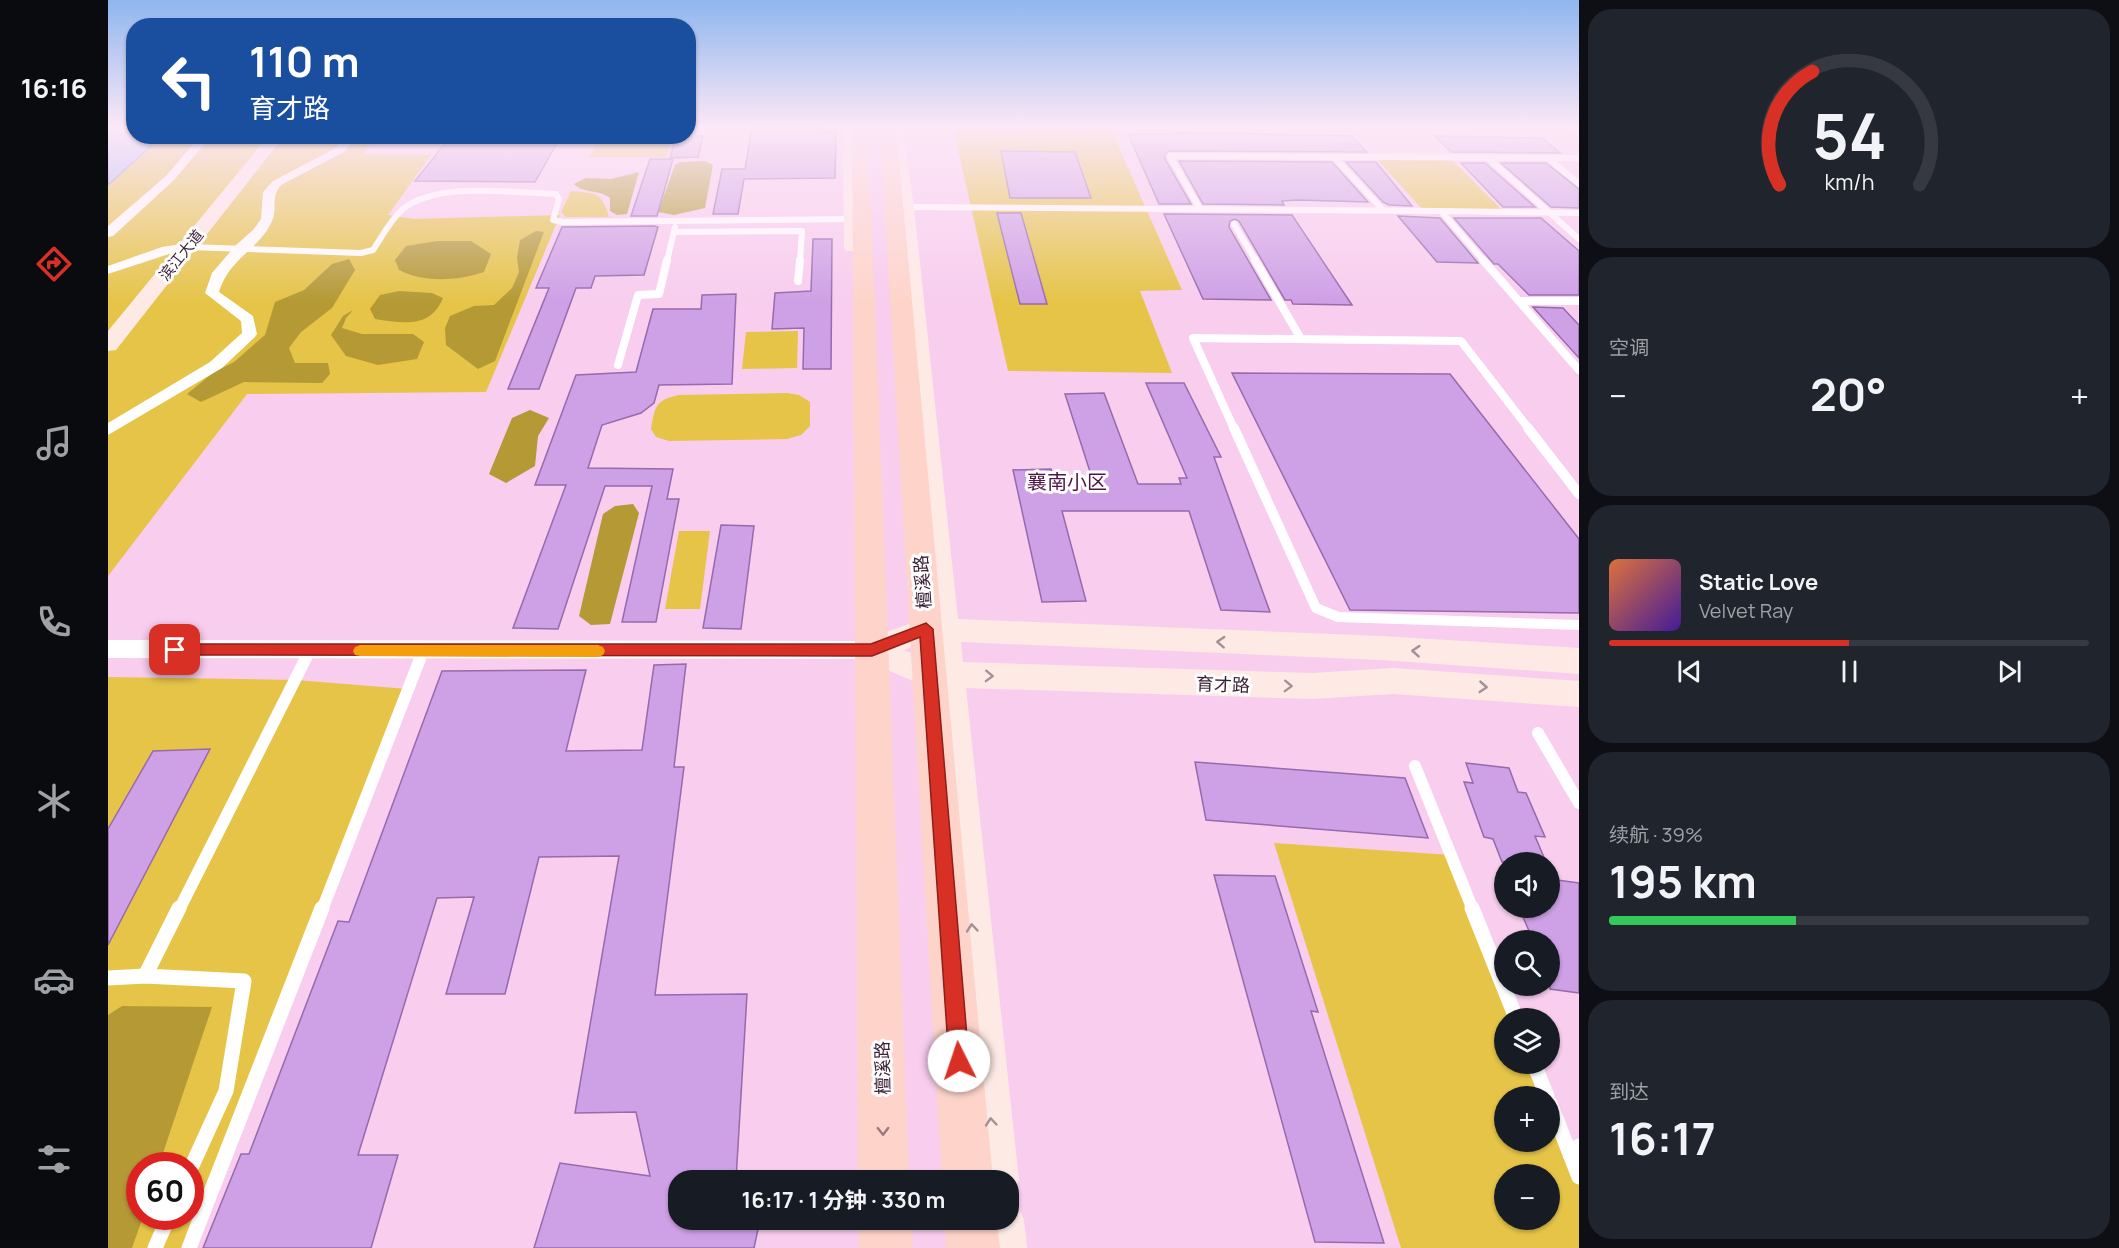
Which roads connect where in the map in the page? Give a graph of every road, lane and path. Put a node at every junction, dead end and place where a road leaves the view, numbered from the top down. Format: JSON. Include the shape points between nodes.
{"nodes":[{"id":1,"x":162,"y":185,"type":"edge"},
{"id":2,"x":238,"y":185,"type":"edge"},
{"id":3,"x":275,"y":185,"type":"edge"},
{"id":4,"x":855,"y":185,"type":"edge"},
{"id":5,"x":859,"y":185,"type":"edge"},
{"id":6,"x":897,"y":185,"type":"edge"},
{"id":7,"x":898,"y":185,"type":"edge"},
{"id":8,"x":1187,"y":185,"type":"edge"},
{"id":9,"x":1360,"y":185,"type":"edge"},
{"id":10,"x":1518,"y":185,"type":"edge"},
{"id":11,"x":900,"y":207,"type":"junction"},
{"id":12,"x":1200,"y":209,"type":"junction"},
{"id":13,"x":1383,"y":211,"type":"junction"},
{"id":14,"x":1441,"y":211,"type":"junction"},
{"id":15,"x":1548,"y":212,"type":"junction"},
{"id":16,"x":1579,"y":213,"type":"edge"},
{"id":17,"x":858,"y":219,"type":"junction"},
{"id":18,"x":676,"y":221,"type":"junction"},
{"id":19,"x":1234,"y":224,"type":"dead end"},
{"id":20,"x":674,"y":232,"type":"junction"},
{"id":21,"x":108,"y":233,"type":"edge"},
{"id":22,"x":1579,"y":239,"type":"edge"},
{"id":23,"x":188,"y":247,"type":"junction"},
{"id":24,"x":241,"y":248,"type":"junction"},
{"id":25,"x":108,"y":270,"type":"edge"},
{"id":26,"x":798,"y":281,"type":"dead end"},
{"id":27,"x":1519,"y":301,"type":"junction"},
{"id":28,"x":1579,"y":301,"type":"edge"},
{"id":29,"x":1301,"y":339,"type":"junction"},
{"id":30,"x":108,"y":345,"type":"edge"},
{"id":31,"x":618,"y":365,"type":"dead end"},
{"id":32,"x":1579,"y":370,"type":"edge"},
{"id":33,"x":108,"y":430,"type":"edge"},
{"id":34,"x":1579,"y":494,"type":"edge"},
{"id":35,"x":1579,"y":625,"type":"edge"},
{"id":36,"x":934,"y":629,"type":"junction"},
{"id":37,"x":108,"y":649,"type":"edge"},
{"id":38,"x":864,"y":650,"type":"junction"},
{"id":39,"x":310,"y":651,"type":"junction"},
{"id":40,"x":423,"y":651,"type":"junction"},
{"id":41,"x":1579,"y":661,"type":"edge"},
{"id":42,"x":938,"y":675,"type":"junction"},
{"id":43,"x":1579,"y":694,"type":"edge"},
{"id":44,"x":1538,"y":733,"type":"dead end"},
{"id":45,"x":1415,"y":765,"type":"dead end"},
{"id":46,"x":1579,"y":803,"type":"edge"},
{"id":47,"x":145,"y":976,"type":"junction"},
{"id":48,"x":108,"y":978,"type":"edge"},
{"id":49,"x":1512,"y":1008,"type":"edge"},
{"id":50,"x":1560,"y":1122,"type":"edge"},
{"id":51,"x":1575,"y":1150,"type":"edge"},
{"id":52,"x":198,"y":1152,"type":"edge"},
{"id":53,"x":860,"y":1170,"type":"edge"},
{"id":54,"x":884,"y":1170,"type":"edge"},
{"id":55,"x":967,"y":1170,"type":"edge"},
{"id":56,"x":995,"y":1170,"type":"edge"},
{"id":57,"x":1579,"y":1177,"type":"edge"},
{"id":58,"x":163,"y":1230,"type":"edge"},
{"id":59,"x":860,"y":1230,"type":"edge"},
{"id":60,"x":885,"y":1230,"type":"edge"},
{"id":61,"x":972,"y":1230,"type":"edge"},
{"id":62,"x":1001,"y":1230,"type":"edge"},
{"id":63,"x":155,"y":1248,"type":"edge"},
{"id":64,"x":189,"y":1248,"type":"edge"},
{"id":65,"x":860,"y":1248,"type":"edge"},
{"id":66,"x":886,"y":1248,"type":"edge"},
{"id":67,"x":973,"y":1248,"type":"edge"},
{"id":68,"x":1003,"y":1248,"type":"edge"}],
"edges":[{"from":1,"to":21,"type":"street"},
{"from":2,"to":23,"type":"street","name":"滨江大道"},
{"from":3,"to":24,"type":"street","via":[[269,192],[267,219]]},
{"from":4,"to":17,"type":"street"},
{"from":5,"to":17,"type":"main road","name":"檀溪路"},
{"from":6,"to":11,"type":"main road","name":"檀溪路"},
{"from":7,"to":11,"type":"street"},
{"from":8,"to":12,"type":"lane"},
{"from":9,"to":13,"type":"lane"},
{"from":10,"to":15,"type":"lane"},
{"from":11,"to":12,"type":"lane"},
{"from":11,"to":36,"type":"main road","name":"檀溪路"},
{"from":12,"to":13,"type":"lane"},
{"from":13,"to":14,"type":"lane"},
{"from":14,"to":15,"type":"lane"},
{"from":14,"to":27,"type":"lane"},
{"from":15,"to":16,"type":"lane"},
{"from":15,"to":22,"type":"lane"},
{"from":17,"to":18,"type":"lane"},
{"from":17,"to":38,"type":"main road","name":"檀溪路"},
{"from":18,"to":20,"type":"lane"},
{"from":18,"to":24,"type":"lane","via":[[563,222],[553,220],[559,199],[556,194],[456,192],[418,201],[399,212],[373,250],[361,253]]},
{"from":19,"to":29,"type":"lane"},
{"from":20,"to":26,"type":"lane","via":[[802,231]]},
{"from":20,"to":31,"type":"lane","via":[[659,294],[638,295]]},
{"from":23,"to":24,"type":"lane"},
{"from":23,"to":25,"type":"street"},
{"from":23,"to":30,"type":"street","name":"滨江大道"},
{"from":24,"to":33,"type":"street","via":[[217,276],[212,293],[248,319],[250,334],[216,365]]},
{"from":27,"to":28,"type":"lane"},
{"from":27,"to":32,"type":"lane"},
{"from":29,"to":34,"type":"lane","via":[[1461,341]]},
{"from":29,"to":35,"type":"lane","via":[[1193,338],[1316,609],[1338,617]]},
{"from":36,"to":38,"type":"street","name":"育才路"},
{"from":41,"to":36,"type":"street","name":"育才路","one_way":true,"via":[[1381,648]]},
{"from":36,"to":42,"type":"main road","name":"檀溪路"},
{"from":37,"to":39,"type":"street","name":"育才路"},
{"from":38,"to":40,"type":"street","name":"育才路"},
{"from":38,"to":42,"type":"street","name":"育才路"},
{"from":38,"to":53,"type":"street"},
{"from":38,"to":54,"type":"main road","name":"檀溪路","one_way":true},
{"from":39,"to":40,"type":"street","name":"育才路"},
{"from":39,"to":47,"type":"lane"},
{"from":40,"to":64,"type":"lane"},
{"from":42,"to":43,"type":"street","name":"育才路","one_way":true,"via":[[1312,686],[1393,681]]},
{"from":42,"to":55,"type":"main road","name":"檀溪路"},
{"from":56,"to":42,"type":"street","one_way":true},
{"from":44,"to":46,"type":"lane"},
{"from":45,"to":49,"type":"lane"},
{"from":47,"to":48,"type":"lane"},
{"from":47,"to":52,"type":"lane","via":[[244,981],[226,1091]]},
{"from":50,"to":51,"type":"lane"},
{"from":51,"to":57,"type":"lane"},
{"from":58,"to":63,"type":"lane"},
{"from":59,"to":65,"type":"street"},
{"from":60,"to":66,"type":"main road"},
{"from":61,"to":67,"type":"main road"},
{"from":62,"to":68,"type":"street"}]}
